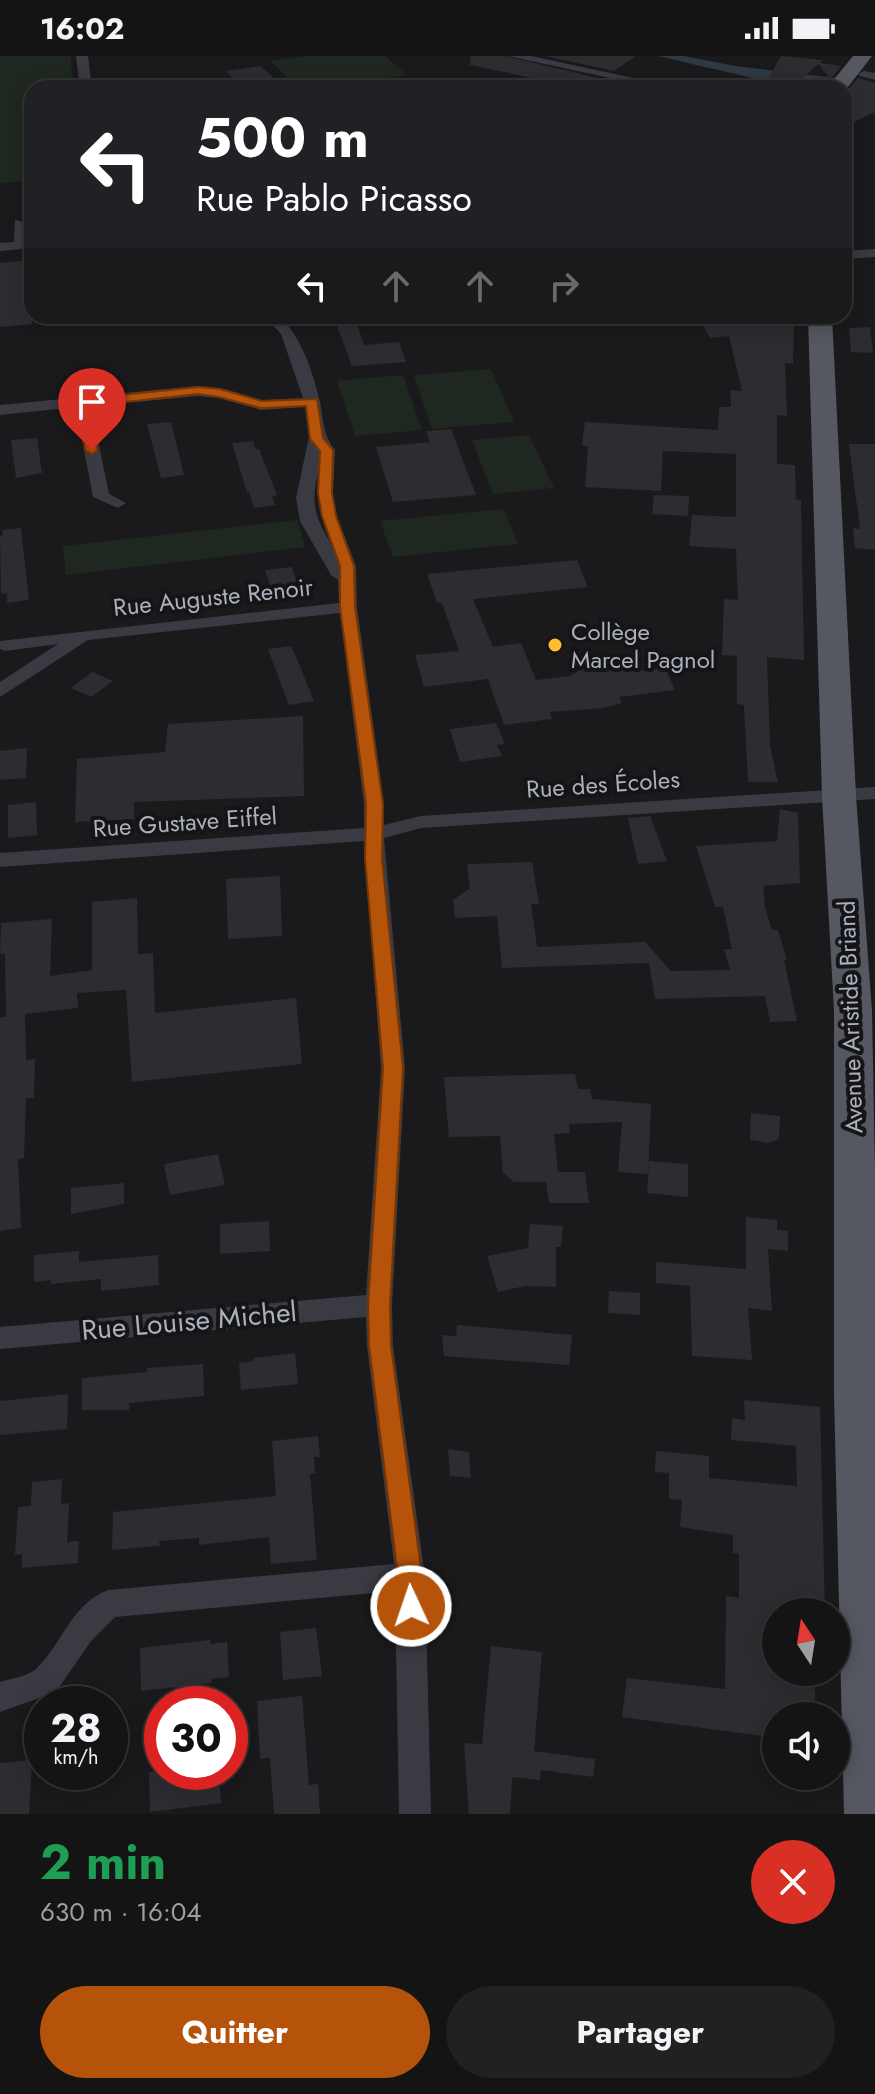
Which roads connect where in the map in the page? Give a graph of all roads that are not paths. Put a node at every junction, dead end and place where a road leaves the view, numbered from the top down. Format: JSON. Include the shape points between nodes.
{"nodes":[{"id":1,"x":82,"y":56,"type":"edge"},
{"id":2,"x":514,"y":56,"type":"edge"},
{"id":3,"x":867,"y":69,"type":"edge"},
{"id":4,"x":85,"y":80,"type":"edge"},
{"id":5,"x":634,"y":80,"type":"edge"},
{"id":6,"x":849,"y":80,"type":"edge"},
{"id":7,"x":20,"y":223,"type":"dead end"},
{"id":8,"x":24,"y":238,"type":"edge"},
{"id":9,"x":24,"y":245,"type":"edge"},
{"id":10,"x":0,"y":247,"type":"edge"},
{"id":11,"x":875,"y":253,"type":"edge"},
{"id":12,"x":852,"y":254,"type":"edge"},
{"id":13,"x":280,"y":324,"type":"edge"},
{"id":14,"x":820,"y":324,"type":"edge"},
{"id":15,"x":312,"y":402,"type":"junction"},
{"id":16,"x":83,"y":403,"type":"junction"},
{"id":17,"x":0,"y":410,"type":"edge"},
{"id":18,"x":118,"y":503,"type":"dead end"},
{"id":19,"x":347,"y":597,"type":"junction"},
{"id":20,"x":83,"y":635,"type":"junction"},
{"id":21,"x":3,"y":643,"type":"edge"},
{"id":22,"x":38,"y":662,"type":"junction"},
{"id":23,"x":0,"y":691,"type":"edge"},
{"id":24,"x":875,"y":793,"type":"edge"},
{"id":25,"x":839,"y":796,"type":"junction"},
{"id":26,"x":373,"y":834,"type":"junction"},
{"id":27,"x":0,"y":860,"type":"edge"},
{"id":28,"x":379,"y":1305,"type":"junction"},
{"id":29,"x":0,"y":1338,"type":"edge"},
{"id":30,"x":410,"y":1576,"type":"junction"},
{"id":31,"x":0,"y":1697,"type":"edge"},
{"id":32,"x":415,"y":1814,"type":"edge"},
{"id":33,"x":871,"y":1814,"type":"edge"}],
"edges":[{"from":1,"to":4,"type":"street"},
{"from":2,"to":5,"type":"street"},
{"from":3,"to":6,"type":"main road"},
{"from":7,"to":8,"type":"street"},
{"from":9,"to":10,"type":"street"},
{"from":11,"to":12,"type":"street"},
{"from":13,"to":15,"type":"street","via":[[288,332]]},
{"from":14,"to":25,"type":"main road","name":"Avenue Aristide Briand"},
{"from":15,"to":16,"type":"street","via":[[261,405],[198,391]]},
{"from":15,"to":19,"type":"street","via":[[317,439],[304,498],[309,521]]},
{"from":16,"to":17,"type":"street"},
{"from":16,"to":18,"type":"street","via":[[101,497]]},
{"from":19,"to":20,"type":"street","name":"Rue Auguste Renoir"},
{"from":19,"to":26,"type":"street","via":[[374,804]]},
{"from":20,"to":21,"type":"street","name":"Rue Auguste Renoir"},
{"from":20,"to":22,"type":"street","name":"Rue Auguste Renoir"},
{"from":21,"to":22,"type":"street"},
{"from":22,"to":23,"type":"street","name":"Rue Auguste Renoir"},
{"from":24,"to":25,"type":"street","name":"Rue des Écoles"},
{"from":25,"to":26,"type":"street","name":"Rue des Écoles","via":[[421,822]]},
{"from":25,"to":33,"type":"main road","name":"Avenue Aristide Briand","via":[[853,1011],[857,1394]]},
{"from":26,"to":27,"type":"street","name":"Rue Gustave Eiffel"},
{"from":26,"to":28,"type":"street","via":[[393,1068]]},
{"from":28,"to":29,"type":"street","name":"Rue Louise Michel"},
{"from":28,"to":30,"type":"street"},
{"from":30,"to":31,"type":"street","via":[[108,1604],[80,1631],[45,1682]]},
{"from":30,"to":32,"type":"street"}]}
